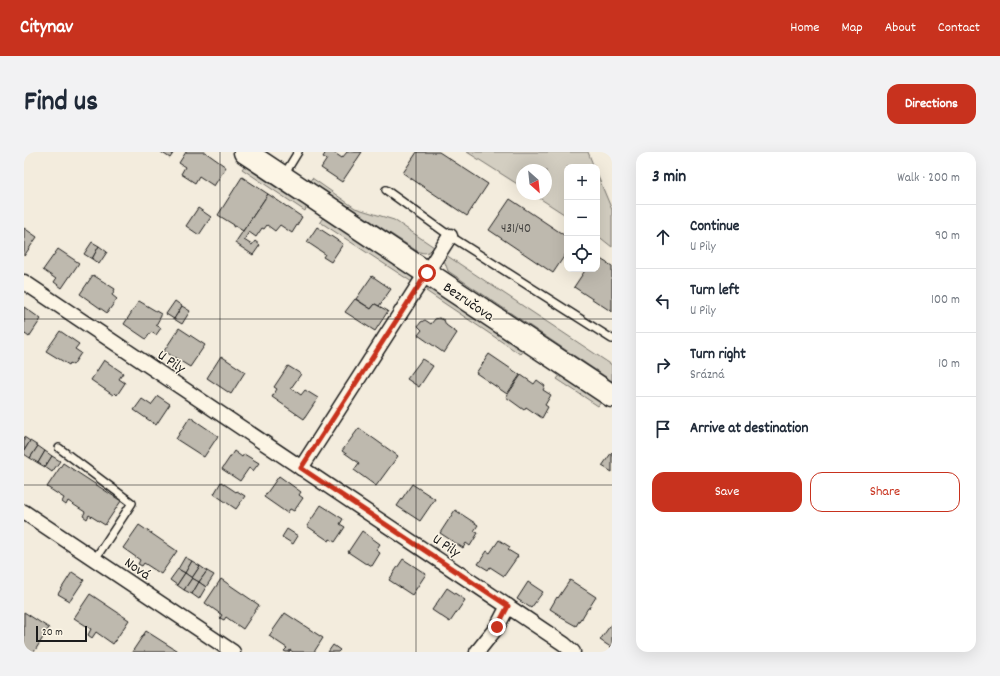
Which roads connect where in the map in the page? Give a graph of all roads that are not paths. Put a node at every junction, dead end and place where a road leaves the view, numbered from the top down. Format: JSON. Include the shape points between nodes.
{"nodes":[{"id":1,"x":245,"y":152,"type":"edge"},
{"id":2,"x":298,"y":152,"type":"edge"},
{"id":3,"x":283,"y":177,"type":"junction"},
{"id":4,"x":386,"y":190,"type":"dead end"},
{"id":5,"x":450,"y":236,"type":"junction"},
{"id":6,"x":427,"y":273,"type":"junction"},
{"id":7,"x":24,"y":282,"type":"edge"},
{"id":8,"x":612,"y":339,"type":"edge"},
{"id":9,"x":612,"y":396,"type":"edge"},
{"id":10,"x":59,"y":448,"type":"dead end"},
{"id":11,"x":301,"y":468,"type":"junction"},
{"id":12,"x":24,"y":512,"type":"edge"},
{"id":13,"x":95,"y":559,"type":"junction"},
{"id":14,"x":508,"y":606,"type":"junction"},
{"id":15,"x":216,"y":648,"type":"edge"},
{"id":16,"x":233,"y":652,"type":"edge"},
{"id":17,"x":477,"y":652,"type":"edge"},
{"id":18,"x":573,"y":652,"type":"edge"}],
"edges":[{"from":1,"to":3,"type":"main road","name":"Bezručova"},
{"from":2,"to":3,"type":"lane"},
{"from":3,"to":6,"type":"main road","name":"Bezručova"},
{"from":4,"to":5,"type":"lane"},
{"from":5,"to":6,"type":"street"},
{"from":5,"to":8,"type":"lane"},
{"from":6,"to":9,"type":"main road","name":"Bezručova"},
{"from":6,"to":11,"type":"street"},
{"from":7,"to":11,"type":"street","name":"U Pily"},
{"from":10,"to":13,"type":"lane","via":[[132,503]]},
{"from":11,"to":14,"type":"street","name":"U Pily"},
{"from":12,"to":13,"type":"street","name":"Nová"},
{"from":13,"to":15,"type":"street","name":"Nová"},
{"from":14,"to":17,"type":"street","via":[[497,627]]},
{"from":14,"to":18,"type":"street","name":"U Pily"},
{"from":15,"to":16,"type":"street","name":"Nová"}]}
